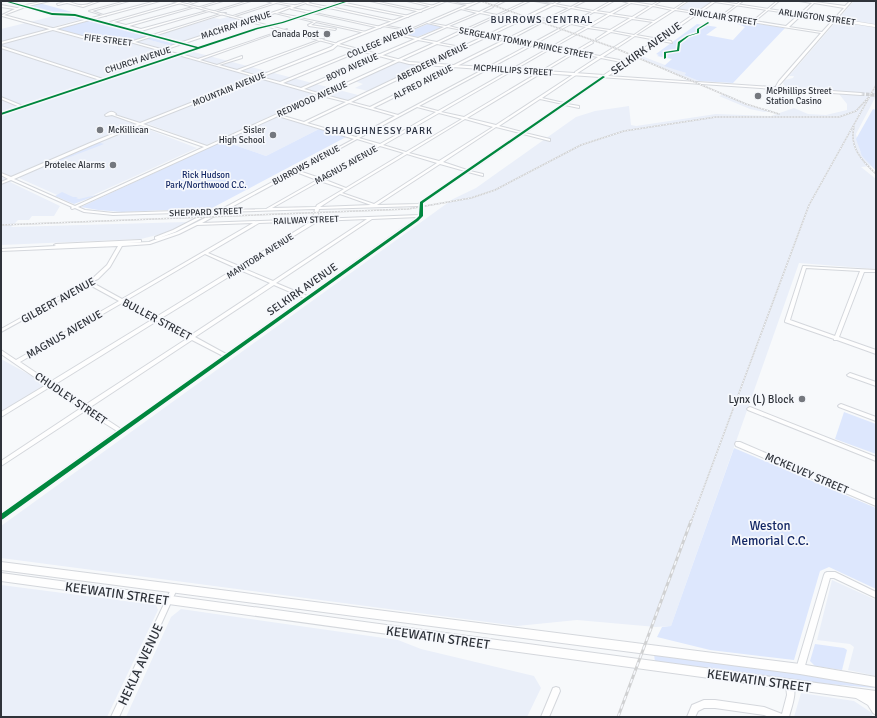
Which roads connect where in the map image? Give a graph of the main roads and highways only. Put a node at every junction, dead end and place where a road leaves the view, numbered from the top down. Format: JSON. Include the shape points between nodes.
{"nodes":[{"id":1,"x":154,"y":1,"type":"edge"},
{"id":2,"x":159,"y":1,"type":"edge"},
{"id":3,"x":172,"y":1,"type":"edge"},
{"id":4,"x":446,"y":1,"type":"edge"},
{"id":5,"x":713,"y":1,"type":"edge"},
{"id":6,"x":179,"y":2,"type":"edge"},
{"id":7,"x":187,"y":4,"type":"junction"},
{"id":8,"x":200,"y":8,"type":"junction"},
{"id":9,"x":215,"y":12,"type":"junction"},
{"id":10,"x":103,"y":15,"type":"junction"},
{"id":11,"x":250,"y":21,"type":"junction"},
{"id":12,"x":876,"y":26,"type":"edge"},
{"id":13,"x":285,"y":30,"type":"junction"},
{"id":14,"x":1,"y":44,"type":"edge"},
{"id":15,"x":338,"y":44,"type":"junction"},
{"id":16,"x":345,"y":46,"type":"junction"},
{"id":17,"x":334,"y":48,"type":"road end"},
{"id":18,"x":362,"y":50,"type":"junction"},
{"id":19,"x":612,"y":72,"type":"junction"},
{"id":20,"x":606,"y":76,"type":"junction"},
{"id":21,"x":620,"y":76,"type":"junction"},
{"id":22,"x":638,"y":78,"type":"junction"},
{"id":23,"x":779,"y":89,"type":"junction"},
{"id":24,"x":1,"y":566,"type":"edge"},
{"id":25,"x":1,"y":577,"type":"edge"},
{"id":26,"x":876,"y":682,"type":"edge"},
{"id":27,"x":856,"y":693,"type":"junction"},
{"id":28,"x":876,"y":696,"type":"edge"},
{"id":29,"x":876,"y":710,"type":"edge"}],
"edges":[{"from":1,"to":10,"type":"main road"},
{"from":2,"to":10,"type":"main road"},
{"from":3,"to":6,"type":"main road","name":"MCPHILLIPS STREET"},
{"from":4,"to":15,"type":"main road"},
{"from":5,"to":12,"type":"main road","name":"ARLINGTON STREET","bridge":true},
{"from":5,"to":19,"type":"main road","name":"SELKIRK AVENUE"},
{"from":6,"to":7,"type":"main road","name":"MCPHILLIPS STREET"},
{"from":7,"to":8,"type":"main road","name":"MCPHILLIPS STREET"},
{"from":7,"to":8,"type":"main road","name":"MCPHILLIPS STREET"},
{"from":8,"to":9,"type":"main road","name":"MCPHILLIPS STREET"},
{"from":8,"to":9,"type":"main road","name":"MCPHILLIPS STREET"},
{"from":9,"to":11,"type":"main road","name":"MCPHILLIPS STREET"},
{"from":10,"to":14,"type":"main road"},
{"from":11,"to":13,"type":"main road","name":"MCPHILLIPS STREET"},
{"from":11,"to":13,"type":"main road","name":"MCPHILLIPS STREET"},
{"from":13,"to":15,"type":"main road","name":"MCPHILLIPS STREET"},
{"from":15,"to":16,"type":"main road","name":"MCPHILLIPS STREET"},
{"from":15,"to":18,"type":"main road","name":"MCPHILLIPS STREET"},
{"from":16,"to":17,"type":"main road"},
{"from":16,"to":18,"type":"main road","name":"MCPHILLIPS STREET"},
{"from":18,"to":20,"type":"main road","name":"MCPHILLIPS STREET","via":[[399,60],[428,64]]},
{"from":19,"to":20,"type":"main road","name":"SELKIRK AVENUE"},
{"from":19,"to":21,"type":"main road","via":[[613,75]]},
{"from":20,"to":21,"type":"main road","name":"MCPHILLIPS STREET"},
{"from":20,"to":22,"type":"main road","name":"MCPHILLIPS STREET"},
{"from":21,"to":22,"type":"main road","name":"MCPHILLIPS STREET"},
{"from":22,"to":23,"type":"main road","name":"MCPHILLIPS STREET"},
{"from":23,"to":23,"type":"main road","name":"MCPHILLIPS STREET","via":[[862,94],[788,90]]},
{"from":24,"to":26,"type":"main road","name":"KEEWATIN STREET","via":[[800,669]]},
{"from":25,"to":27,"type":"main road","name":"KEEWATIN STREET"},
{"from":27,"to":28,"type":"main road","name":"KEEWATIN STREET"},
{"from":27,"to":29,"type":"main road","via":[[871,702]]}]}
